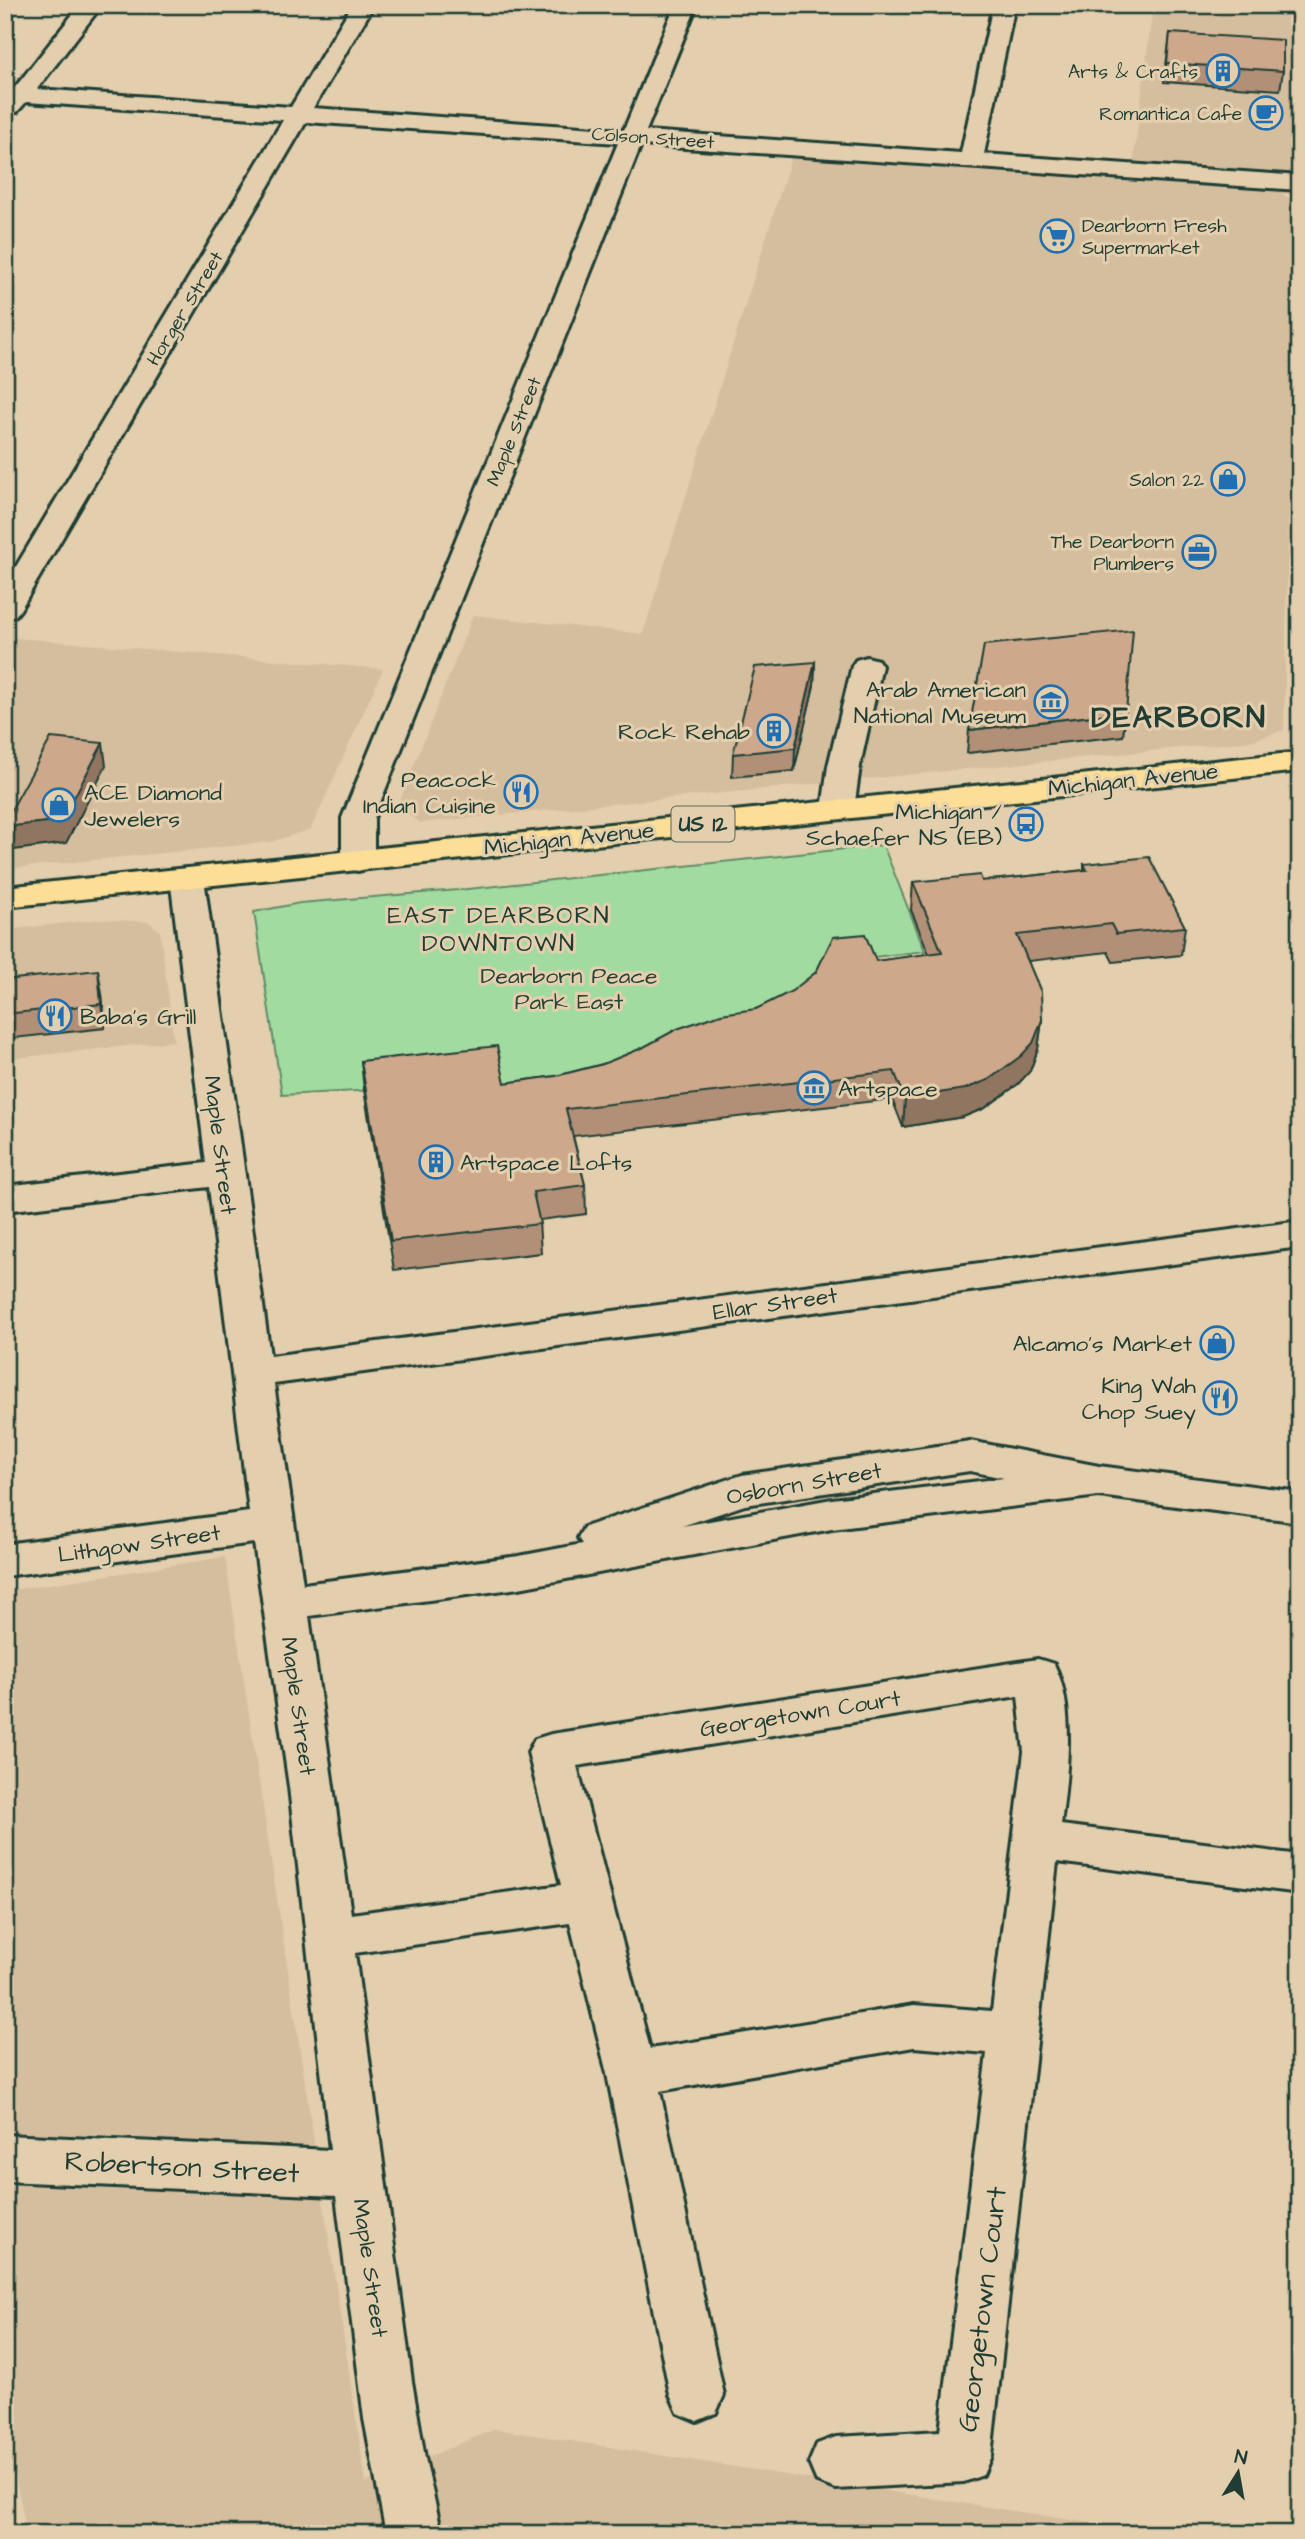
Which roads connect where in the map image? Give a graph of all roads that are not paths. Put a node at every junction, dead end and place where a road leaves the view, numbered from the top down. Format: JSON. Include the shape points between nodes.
{"nodes":[{"id":1,"x":91,"y":5,"type":"edge"},
{"id":2,"x":363,"y":5,"type":"edge"},
{"id":3,"x":686,"y":5,"type":"edge"},
{"id":4,"x":1004,"y":5,"type":"edge"},
{"id":5,"x":10,"y":100,"type":"edge"},
{"id":6,"x":299,"y":114,"type":"junction"},
{"id":7,"x":632,"y":136,"type":"junction"},
{"id":8,"x":971,"y":160,"type":"junction"},
{"id":9,"x":1300,"y":183,"type":"edge"},
{"id":10,"x":5,"y":610,"type":"edge"},
{"id":11,"x":867,"y":666,"type":"dead end"},
{"id":12,"x":1300,"y":761,"type":"edge"},
{"id":13,"x":838,"y":809,"type":"junction"},
{"id":14,"x":358,"y":861,"type":"junction"},
{"id":15,"x":187,"y":878,"type":"junction"},
{"id":16,"x":5,"y":897,"type":"edge"},
{"id":17,"x":225,"y":1173,"type":"junction"},
{"id":18,"x":5,"y":1199,"type":"edge"},
{"id":19,"x":1300,"y":1234,"type":"edge"},
{"id":20,"x":251,"y":1373,"type":"junction"},
{"id":21,"x":1300,"y":1507,"type":"edge"},
{"id":22,"x":272,"y":1525,"type":"junction"},
{"id":23,"x":5,"y":1560,"type":"edge"},
{"id":24,"x":286,"y":1603,"type":"junction"},
{"id":25,"x":1037,"y":1840,"type":"junction"},
{"id":26,"x":1300,"y":1874,"type":"edge"},
{"id":27,"x":589,"y":1901,"type":"junction"},
{"id":28,"x":330,"y":1937,"type":"junction"},
{"id":29,"x":1014,"y":2034,"type":"junction"},
{"id":30,"x":632,"y":2074,"type":"junction"},
{"id":31,"x":5,"y":2158,"type":"edge"},
{"id":32,"x":358,"y":2174,"type":"junction"},
{"id":33,"x":697,"y":2395,"type":"dead end"},
{"id":34,"x":836,"y":2463,"type":"dead end"},
{"id":35,"x":414,"y":2534,"type":"edge"}],
"edges":[{"from":1,"to":5,"type":"street","via":[[29,85]]},
{"from":2,"to":6,"type":"street","name":"Horger Street"},
{"from":3,"to":7,"type":"street","name":"Maple Street"},
{"from":4,"to":8,"type":"street"},
{"from":5,"to":6,"type":"street","name":"Colson Street"},
{"from":6,"to":7,"type":"street","name":"Colson Street"},
{"from":6,"to":10,"type":"street","name":"Horger Street"},
{"from":7,"to":8,"type":"street","name":"Colson Street"},
{"from":7,"to":14,"type":"street","name":"Maple Street","via":[[358,818]]},
{"from":8,"to":9,"type":"street","name":"Colson Street"},
{"from":11,"to":13,"type":"street"},
{"from":12,"to":13,"type":"main road","name":"Michigan Avenue","number":"US 12"},
{"from":13,"to":14,"type":"main road","name":"Michigan Avenue","number":"US 12"},
{"from":14,"to":15,"type":"main road","name":"Michigan Avenue","number":"US 12"},
{"from":15,"to":16,"type":"main road","name":"Michigan Avenue","number":"US 12"},
{"from":15,"to":17,"type":"street","name":"Maple Street"},
{"from":17,"to":18,"type":"street"},
{"from":17,"to":20,"type":"street","name":"Maple Street"},
{"from":19,"to":20,"type":"street","name":"Ellar Street"},
{"from":20,"to":22,"type":"street","name":"Maple Street"},
{"from":21,"to":24,"type":"street","name":"Osborn Street","via":[[1099,1481],[832,1514],[519,1572]]},
{"from":22,"to":23,"type":"street","name":"Lithgow Street"},
{"from":22,"to":24,"type":"street","name":"Maple Street"},
{"from":24,"to":28,"type":"street","name":"Maple Street"},
{"from":25,"to":26,"type":"street"},
{"from":25,"to":27,"type":"street","name":"Georgetown Court","via":[[1046,1752],[1038,1676],[551,1752]]},
{"from":25,"to":29,"type":"street","name":"Georgetown Court"},
{"from":27,"to":28,"type":"street"},
{"from":27,"to":30,"type":"street","name":"Georgetown Court"},
{"from":28,"to":32,"type":"street","name":"Maple Street"},
{"from":29,"to":30,"type":"street","via":[[914,2026]]},
{"from":29,"to":34,"type":"street","name":"Georgetown Court","via":[[964,2456]]},
{"from":30,"to":33,"type":"street","name":"Georgetown Court"},
{"from":31,"to":32,"type":"street","name":"Robertson Street"},
{"from":32,"to":35,"type":"street","name":"Maple Street","via":[[399,2475]]}]}
